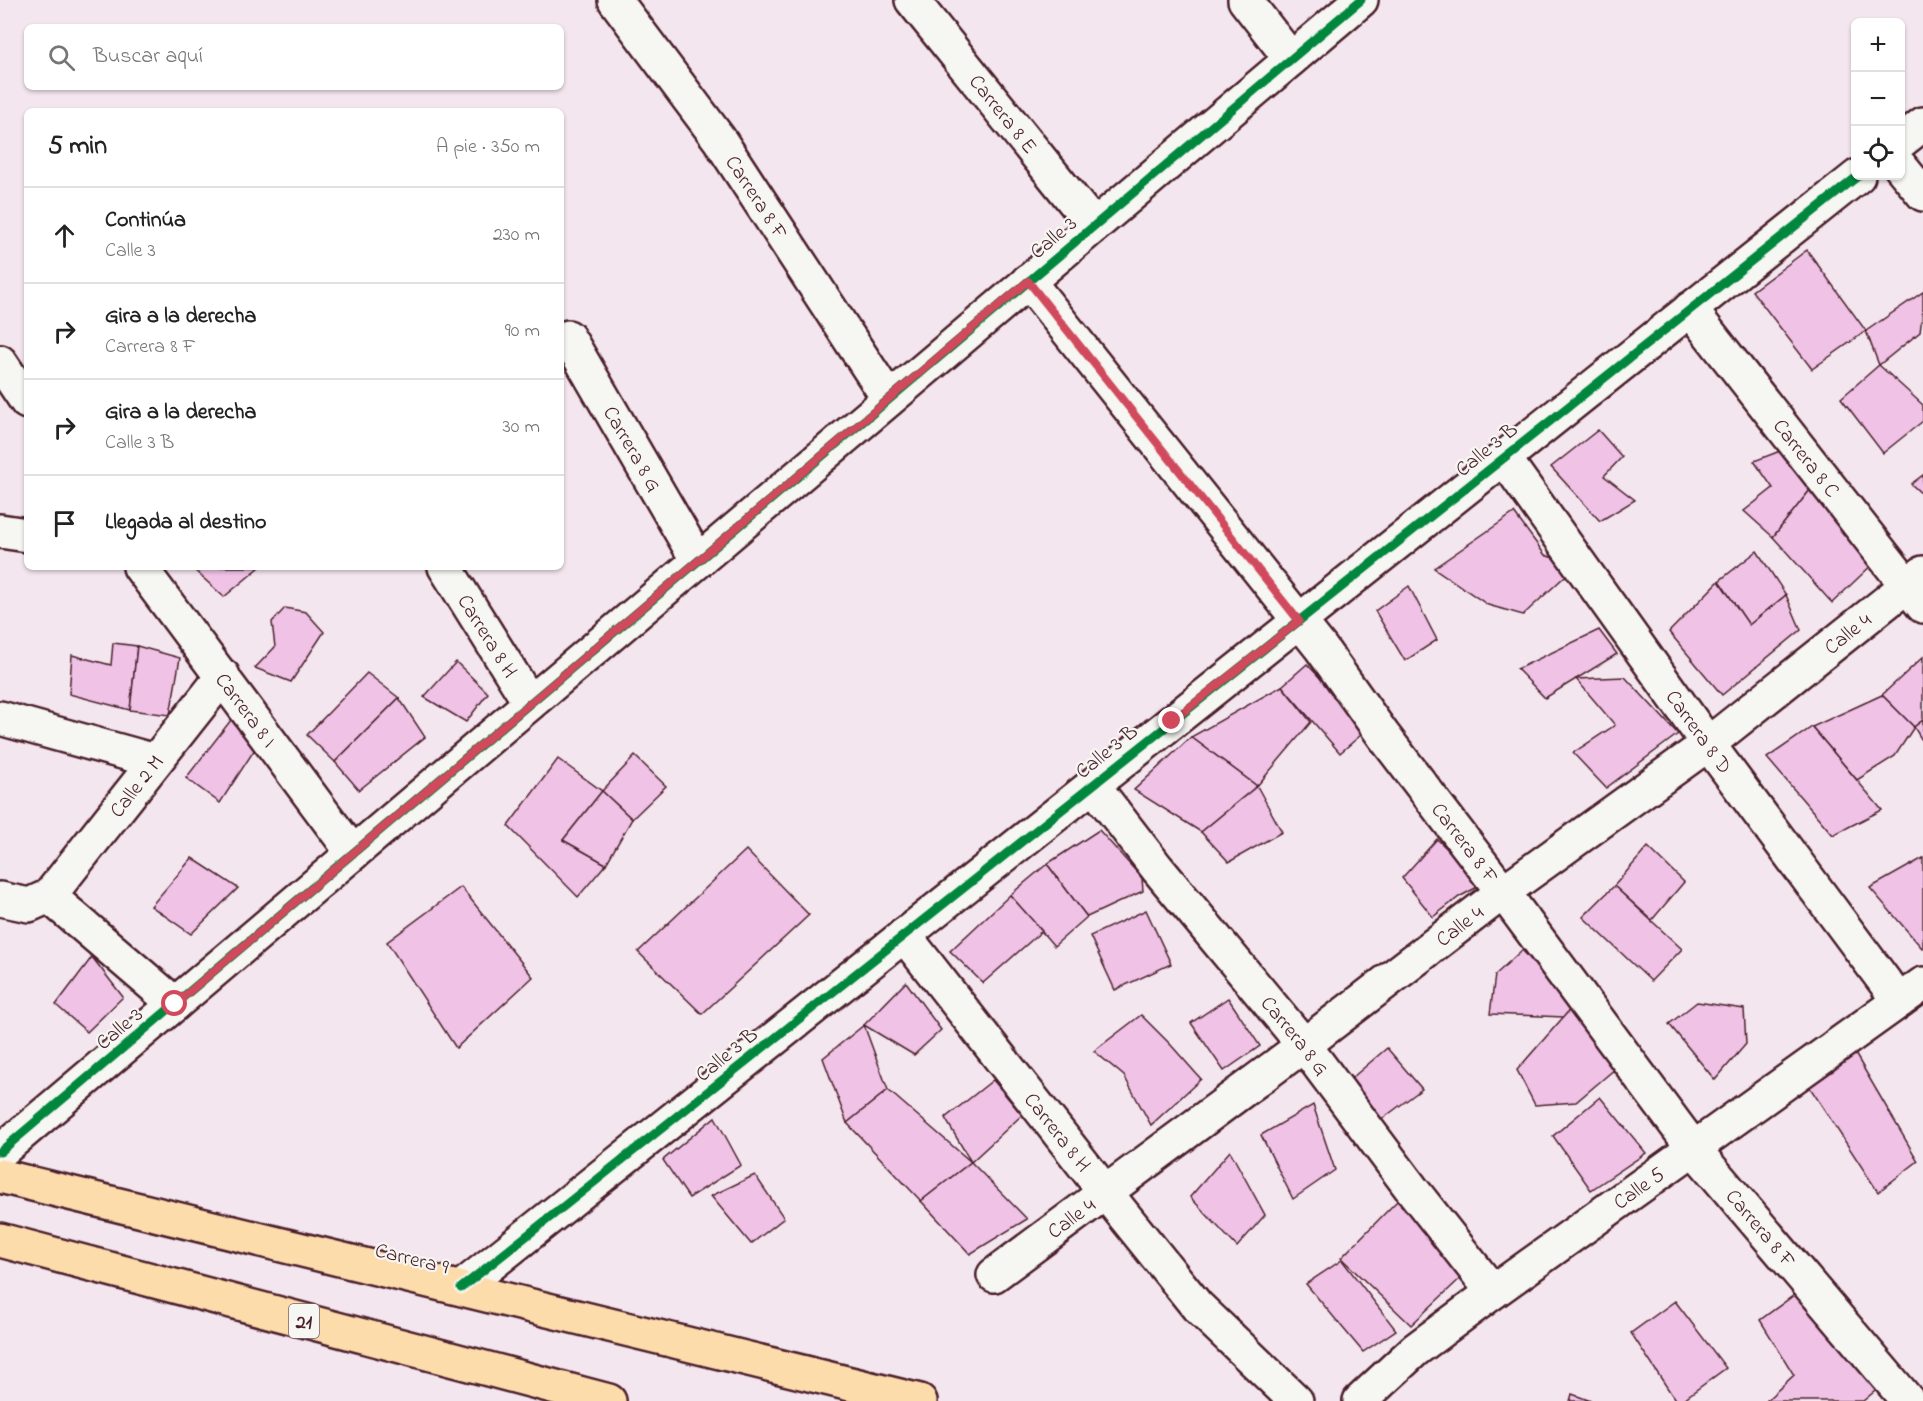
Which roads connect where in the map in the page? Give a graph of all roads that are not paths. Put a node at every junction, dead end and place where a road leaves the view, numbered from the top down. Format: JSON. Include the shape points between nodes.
{"nodes":[{"id":1,"x":615,"y":0,"type":"edge"},
{"id":2,"x":912,"y":0,"type":"edge"},
{"id":3,"x":1245,"y":0,"type":"edge"},
{"id":4,"x":1360,"y":0,"type":"edge"},
{"id":5,"x":1291,"y":59,"type":"junction"},
{"id":6,"x":1923,"y":124,"type":"edge"},
{"id":7,"x":1905,"y":138,"type":"edge"},
{"id":8,"x":1905,"y":172,"type":"edge"},
{"id":9,"x":1853,"y":180,"type":"edge"},
{"id":10,"x":1923,"y":194,"type":"edge"},
{"id":11,"x":1094,"y":226,"type":"junction"},
{"id":12,"x":1028,"y":281,"type":"junction"},
{"id":13,"x":1690,"y":309,"type":"junction"},
{"id":14,"x":568,"y":337,"type":"dead end"},
{"id":15,"x":0,"y":362,"type":"edge"},
{"id":16,"x":24,"y":398,"type":"edge"},
{"id":17,"x":889,"y":399,"type":"junction"},
{"id":18,"x":1504,"y":458,"type":"junction"},
{"id":19,"x":0,"y":531,"type":"edge"},
{"id":20,"x":24,"y":535,"type":"edge"},
{"id":21,"x":698,"y":561,"type":"junction"},
{"id":22,"x":142,"y":570,"type":"edge"},
{"id":23,"x":448,"y":570,"type":"edge"},
{"id":24,"x":1918,"y":588,"type":"edge"},
{"id":25,"x":1299,"y":621,"type":"junction"},
{"id":26,"x":223,"y":676,"type":"junction"},
{"id":27,"x":530,"y":703,"type":"junction"},
{"id":28,"x":0,"y":718,"type":"edge"},
{"id":29,"x":1708,"y":744,"type":"junction"},
{"id":30,"x":155,"y":761,"type":"junction"},
{"id":31,"x":1093,"y":785,"type":"junction"},
{"id":32,"x":353,"y":853,"type":"junction"},
{"id":33,"x":1503,"y":892,"type":"junction"},
{"id":34,"x":49,"y":896,"type":"junction"},
{"id":35,"x":0,"y":899,"type":"edge"},
{"id":36,"x":904,"y":935,"type":"junction"},
{"id":37,"x":1911,"y":992,"type":"edge"},
{"id":38,"x":175,"y":1004,"type":"junction"},
{"id":39,"x":1304,"y":1045,"type":"junction"},
{"id":40,"x":1694,"y":1149,"type":"junction"},
{"id":41,"x":0,"y":1152,"type":"edge"},
{"id":42,"x":0,"y":1176,"type":"edge"},
{"id":43,"x":1105,"y":1192,"type":"junction"},
{"id":44,"x":0,"y":1240,"type":"edge"},
{"id":45,"x":994,"y":1275,"type":"dead end"},
{"id":46,"x":461,"y":1288,"type":"junction"},
{"id":47,"x":1493,"y":1292,"type":"junction"},
{"id":48,"x":609,"y":1401,"type":"edge"},
{"id":49,"x":920,"y":1401,"type":"edge"},
{"id":50,"x":1296,"y":1401,"type":"edge"},
{"id":51,"x":1360,"y":1401,"type":"edge"},
{"id":52,"x":1908,"y":1401,"type":"edge"}],
"edges":[{"from":1,"to":17,"type":"street","name":"Carrera 8 F","via":[[719,139]]},
{"from":2,"to":11,"type":"street","name":"Carrera 8 E"},
{"from":3,"to":5,"type":"street"},
{"from":4,"to":5,"type":"street","name":"Calle 3"},
{"from":5,"to":11,"type":"street","name":"Calle 3"},
{"from":6,"to":7,"type":"street"},
{"from":8,"to":10,"type":"street"},
{"from":9,"to":13,"type":"street","name":"Calle 3 B"},
{"from":11,"to":12,"type":"street","name":"Calle 3"},
{"from":12,"to":17,"type":"street","name":"Calle 3"},
{"from":12,"to":25,"type":"street","name":"Carrera 8 F"},
{"from":13,"to":18,"type":"street","name":"Calle 3 B"},
{"from":13,"to":24,"type":"street","name":"Carrera 8 C"},
{"from":14,"to":21,"type":"street","name":"Carrera 8 G"},
{"from":15,"to":16,"type":"street"},
{"from":17,"to":21,"type":"street","name":"Calle 3"},
{"from":18,"to":25,"type":"street","name":"Calle 3 B"},
{"from":18,"to":29,"type":"street","name":"Carrera 8 D"},
{"from":19,"to":20,"type":"street"},
{"from":21,"to":27,"type":"street","name":"Calle 3"},
{"from":22,"to":26,"type":"street","name":"Carrera 8 I"},
{"from":23,"to":27,"type":"street","name":"Carrera 8 H"},
{"from":24,"to":29,"type":"street","name":"Calle 4"},
{"from":25,"to":31,"type":"street","name":"Calle 3 B"},
{"from":25,"to":33,"type":"street","name":"Carrera 8 F"},
{"from":26,"to":30,"type":"street","name":"Calle 2 M"},
{"from":26,"to":32,"type":"street","name":"Carrera 8 I"},
{"from":27,"to":32,"type":"street","name":"Calle 3"},
{"from":28,"to":30,"type":"street"},
{"from":29,"to":33,"type":"street","name":"Calle 4"},
{"from":29,"to":37,"type":"street","name":"Carrera 8 D"},
{"from":30,"to":34,"type":"street","name":"Calle 2 M"},
{"from":31,"to":36,"type":"street","name":"Calle 3 B"},
{"from":31,"to":39,"type":"street","name":"Carrera 8 G"},
{"from":32,"to":38,"type":"street","name":"Calle 3"},
{"from":33,"to":39,"type":"street","name":"Calle 4"},
{"from":33,"to":40,"type":"street","name":"Carrera 8 F"},
{"from":34,"to":35,"type":"street","via":[[29,905]]},
{"from":34,"to":38,"type":"street"},
{"from":36,"to":43,"type":"street","name":"Carrera 8 H"},
{"from":36,"to":46,"type":"street","name":"Calle 3 B"},
{"from":37,"to":40,"type":"street","name":"Calle 5"},
{"from":38,"to":41,"type":"street","name":"Calle 3"},
{"from":39,"to":43,"type":"street","name":"Calle 4"},
{"from":39,"to":47,"type":"street","name":"Carrera 8 G"},
{"from":40,"to":47,"type":"street","name":"Calle 5"},
{"from":40,"to":52,"type":"street","name":"Carrera 8 F"},
{"from":42,"to":46,"type":"main road","name":"Carrera 9"},
{"from":43,"to":45,"type":"street","name":"Calle 4"},
{"from":43,"to":50,"type":"street","name":"Carrera 8 H","via":[[1197,1306]]},
{"from":44,"to":48,"type":"main road","number":"21"},
{"from":46,"to":49,"type":"main road","name":"Carrera 9"},
{"from":47,"to":51,"type":"street","name":"Calle 5","via":[[1415,1350]]}]}
